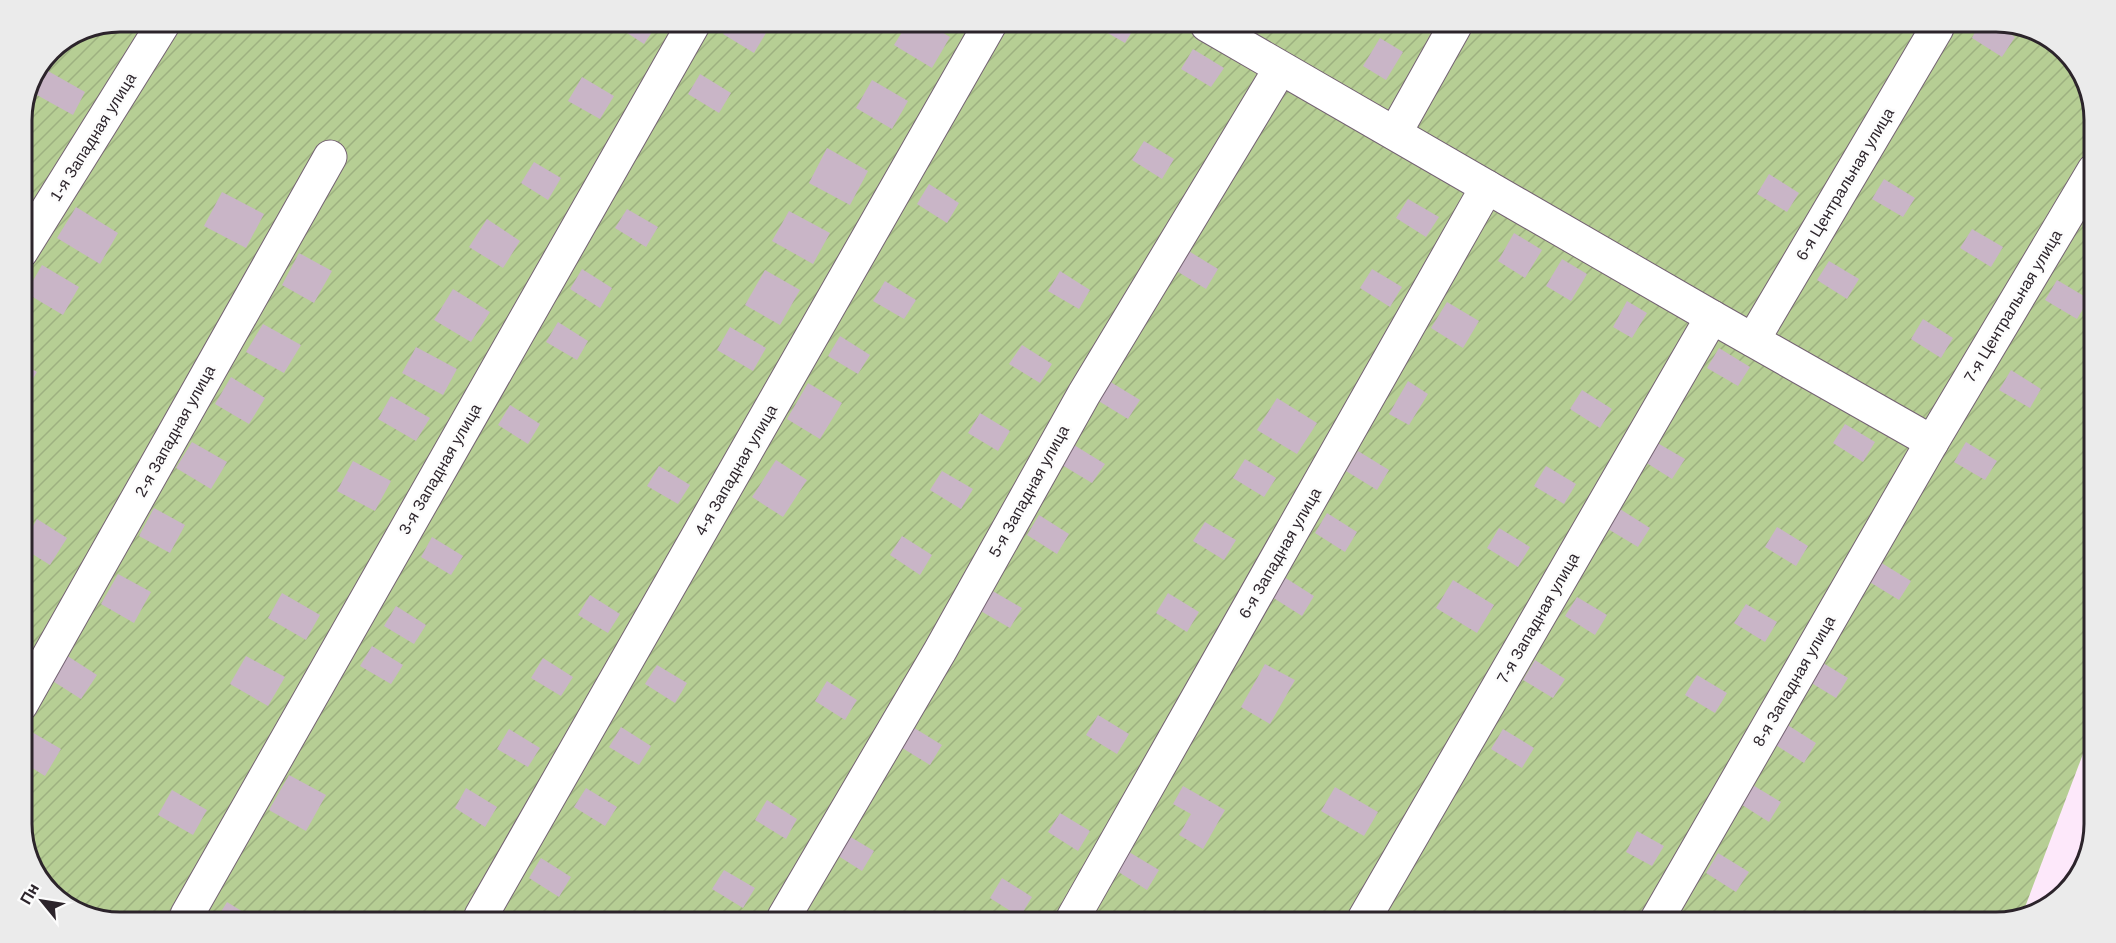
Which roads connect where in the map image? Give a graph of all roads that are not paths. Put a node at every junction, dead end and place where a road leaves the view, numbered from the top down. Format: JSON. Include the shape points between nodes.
{"nodes":[{"id":1,"x":159,"y":31,"type":"edge"},
{"id":2,"x":689,"y":31,"type":"edge"},
{"id":3,"x":986,"y":31,"type":"edge"},
{"id":4,"x":1217,"y":31,"type":"edge"},
{"id":5,"x":1452,"y":31,"type":"edge"},
{"id":6,"x":1935,"y":31,"type":"edge"},
{"id":7,"x":1280,"y":69,"type":"junction"},
{"id":8,"x":1395,"y":134,"type":"junction"},
{"id":9,"x":330,"y":157,"type":"dead end"},
{"id":10,"x":1487,"y":187,"type":"junction"},
{"id":11,"x":2084,"y":187,"type":"edge"},
{"id":12,"x":32,"y":234,"type":"edge"},
{"id":13,"x":1712,"y":317,"type":"junction"},
{"id":14,"x":1753,"y":340,"type":"junction"},
{"id":15,"x":1932,"y":442,"type":"junction"},
{"id":16,"x":32,"y":685,"type":"edge"},
{"id":17,"x":189,"y":912,"type":"edge"},
{"id":18,"x":483,"y":912,"type":"edge"},
{"id":19,"x":787,"y":912,"type":"edge"},
{"id":20,"x":1076,"y":912,"type":"edge"},
{"id":21,"x":1369,"y":912,"type":"edge"},
{"id":22,"x":1661,"y":912,"type":"edge"}],
"edges":[{"from":1,"to":12,"type":"street","name":"1-я Западная улица"},
{"from":2,"to":17,"type":"street","name":"3-я Западная улица"},
{"from":3,"to":18,"type":"street","name":"4-я Западная улица"},
{"from":4,"to":7,"type":"street"},
{"from":5,"to":8,"type":"street"},
{"from":6,"to":14,"type":"street","name":"6-я Центральная улица"},
{"from":7,"to":8,"type":"street"},
{"from":7,"to":19,"type":"street","name":"5-я Западная улица","via":[[1084,394]]},
{"from":8,"to":10,"type":"street"},
{"from":9,"to":16,"type":"street","name":"2-я Западная улица"},
{"from":10,"to":13,"type":"street"},
{"from":10,"to":20,"type":"street","name":"6-я Западная улица"},
{"from":11,"to":15,"type":"street","name":"7-я Центральная улица"},
{"from":13,"to":14,"type":"street"},
{"from":13,"to":21,"type":"street","name":"7-я Западная улица"},
{"from":14,"to":15,"type":"street"},
{"from":15,"to":22,"type":"street","name":"8-я Западная улица"}]}
